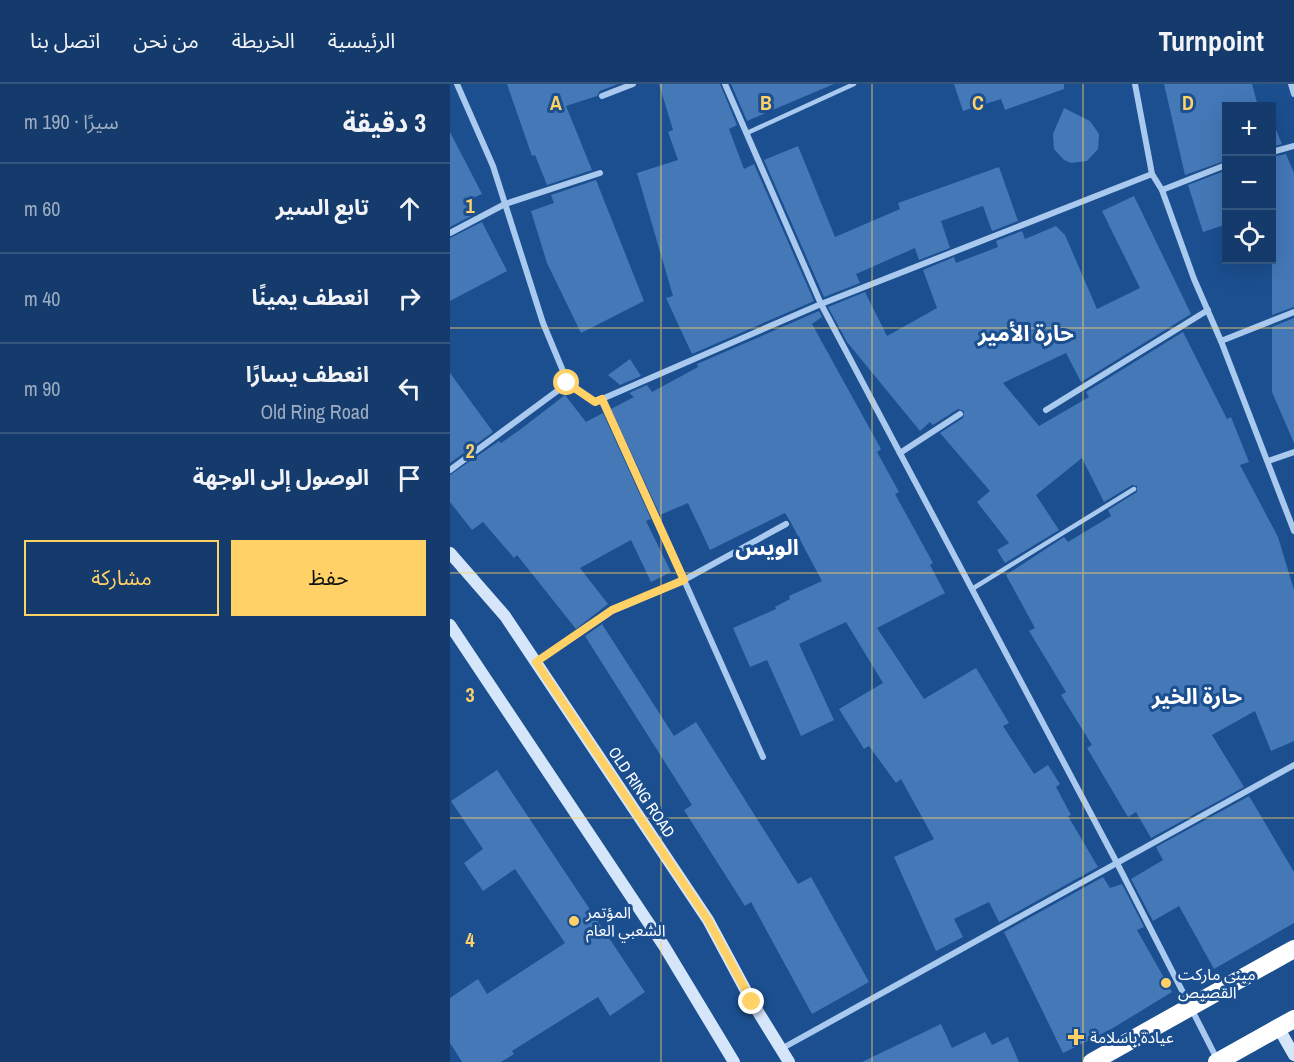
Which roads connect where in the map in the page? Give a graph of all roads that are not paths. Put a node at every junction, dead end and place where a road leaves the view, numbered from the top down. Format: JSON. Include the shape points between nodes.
{"nodes":[{"id":1,"x":457,"y":84,"type":"edge"},
{"id":2,"x":633,"y":84,"type":"edge"},
{"id":3,"x":725,"y":84,"type":"edge"},
{"id":4,"x":854,"y":84,"type":"edge"},
{"id":5,"x":1135,"y":84,"type":"edge"},
{"id":6,"x":1291,"y":84,"type":"edge"},
{"id":7,"x":1294,"y":94,"type":"edge"},
{"id":8,"x":602,"y":96,"type":"dead end"},
{"id":9,"x":747,"y":133,"type":"junction"},
{"id":10,"x":1294,"y":146,"type":"edge"},
{"id":11,"x":1276,"y":151,"type":"edge"},
{"id":12,"x":1222,"y":167,"type":"edge"},
{"id":13,"x":600,"y":173,"type":"dead end"},
{"id":14,"x":1152,"y":174,"type":"junction"},
{"id":15,"x":1162,"y":190,"type":"junction"},
{"id":16,"x":505,"y":204,"type":"junction"},
{"id":17,"x":450,"y":233,"type":"edge"},
{"id":18,"x":821,"y":304,"type":"junction"},
{"id":19,"x":1208,"y":310,"type":"junction"},
{"id":20,"x":1294,"y":312,"type":"edge"},
{"id":21,"x":1221,"y":341,"type":"junction"},
{"id":22,"x":567,"y":383,"type":"junction"},
{"id":23,"x":602,"y":399,"type":"junction"},
{"id":24,"x":1046,"y":410,"type":"dead end"},
{"id":25,"x":960,"y":414,"type":"dead end"},
{"id":26,"x":1294,"y":452,"type":"edge"},
{"id":27,"x":900,"y":453,"type":"junction"},
{"id":28,"x":1268,"y":461,"type":"junction"},
{"id":29,"x":450,"y":470,"type":"edge"},
{"id":30,"x":1134,"y":489,"type":"dead end"},
{"id":31,"x":786,"y":524,"type":"dead end"},
{"id":32,"x":1294,"y":531,"type":"edge"},
{"id":33,"x":450,"y":553,"type":"edge"},
{"id":34,"x":684,"y":580,"type":"junction"},
{"id":35,"x":972,"y":589,"type":"junction"},
{"id":36,"x":450,"y":625,"type":"edge"},
{"id":37,"x":536,"y":662,"type":"junction"},
{"id":38,"x":763,"y":757,"type":"dead end"},
{"id":39,"x":1294,"y":765,"type":"edge"},
{"id":40,"x":1118,"y":865,"type":"junction"},
{"id":41,"x":1294,"y":949,"type":"edge"},
{"id":42,"x":1192,"y":1006,"type":"junction"},
{"id":43,"x":1286,"y":1023,"type":"edge"},
{"id":44,"x":781,"y":1049,"type":"junction"},
{"id":45,"x":1294,"y":1055,"type":"edge"},
{"id":46,"x":734,"y":1062,"type":"edge"},
{"id":47,"x":789,"y":1062,"type":"edge"},
{"id":48,"x":1092,"y":1062,"type":"edge"},
{"id":49,"x":1218,"y":1062,"type":"edge"}],
"edges":[{"from":1,"to":16,"type":"street"},
{"from":2,"to":8,"type":"street"},
{"from":3,"to":9,"type":"street"},
{"from":4,"to":9,"type":"lane"},
{"from":5,"to":14,"type":"street"},
{"from":6,"to":7,"type":"street"},
{"from":9,"to":18,"type":"street"},
{"from":10,"to":11,"type":"street"},
{"from":12,"to":15,"type":"street"},
{"from":13,"to":16,"type":"street"},
{"from":14,"to":15,"type":"street"},
{"from":14,"to":18,"type":"street"},
{"from":15,"to":19,"type":"street"},
{"from":16,"to":17,"type":"street"},
{"from":16,"to":22,"type":"street","via":[[543,323]]},
{"from":18,"to":23,"type":"street"},
{"from":18,"to":27,"type":"street"},
{"from":19,"to":21,"type":"street"},
{"from":19,"to":24,"type":"street"},
{"from":20,"to":21,"type":"street"},
{"from":21,"to":28,"type":"street"},
{"from":22,"to":23,"type":"street","via":[[595,402]]},
{"from":22,"to":29,"type":"street"},
{"from":23,"to":34,"type":"lane"},
{"from":25,"to":27,"type":"street"},
{"from":26,"to":28,"type":"street"},
{"from":27,"to":35,"type":"street"},
{"from":28,"to":32,"type":"street"},
{"from":30,"to":35,"type":"lane"},
{"from":31,"to":34,"type":"street"},
{"from":33,"to":37,"type":"street","name":"OLD RING ROAD","via":[[505,616]]},
{"from":34,"to":37,"type":"street","via":[[612,610]]},
{"from":34,"to":38,"type":"street"},
{"from":35,"to":40,"type":"street"},
{"from":36,"to":46,"type":"street","via":[[664,946]]},
{"from":37,"to":44,"type":"street","name":"OLD RING ROAD","via":[[708,920]]},
{"from":39,"to":40,"type":"street"},
{"from":40,"to":42,"type":"street"},
{"from":40,"to":44,"type":"street"},
{"from":41,"to":42,"type":"highway"},
{"from":42,"to":48,"type":"highway"},
{"from":42,"to":49,"type":"street"},
{"from":43,"to":45,"type":"street"},
{"from":43,"to":49,"type":"highway"},
{"from":44,"to":47,"type":"street","name":"OLD RING ROAD"}]}
